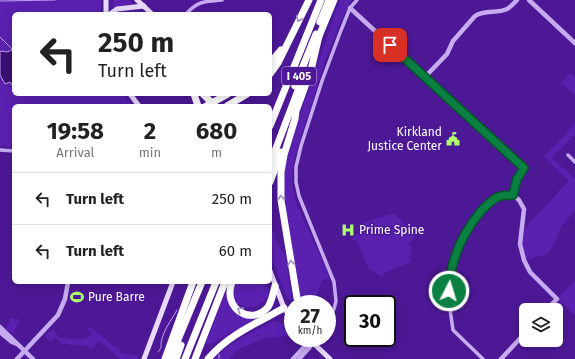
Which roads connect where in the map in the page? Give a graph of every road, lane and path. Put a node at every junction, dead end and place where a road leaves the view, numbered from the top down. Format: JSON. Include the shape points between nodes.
{"nodes":[{"id":1,"x":137,"y":0,"type":"edge"},
{"id":2,"x":222,"y":0,"type":"edge"},
{"id":3,"x":309,"y":0,"type":"edge"},
{"id":4,"x":316,"y":0,"type":"edge"},
{"id":5,"x":321,"y":0,"type":"edge"},
{"id":6,"x":329,"y":0,"type":"edge"},
{"id":7,"x":334,"y":0,"type":"edge"},
{"id":8,"x":357,"y":0,"type":"edge"},
{"id":9,"x":517,"y":0,"type":"edge"},
{"id":10,"x":529,"y":0,"type":"edge"},
{"id":11,"x":106,"y":1,"type":"edge"},
{"id":12,"x":144,"y":6,"type":"junction"},
{"id":13,"x":350,"y":8,"type":"junction"},
{"id":14,"x":106,"y":12,"type":"edge"},
{"id":15,"x":113,"y":12,"type":"edge"},
{"id":16,"x":150,"y":12,"type":"edge"},
{"id":17,"x":188,"y":12,"type":"edge"},
{"id":18,"x":319,"y":36,"type":"junction"},
{"id":19,"x":290,"y":39,"type":"junction"},
{"id":20,"x":575,"y":44,"type":"edge"},
{"id":21,"x":272,"y":61,"type":"edge"},
{"id":22,"x":272,"y":71,"type":"edge"},
{"id":23,"x":425,"y":77,"type":"junction"},
{"id":24,"x":223,"y":96,"type":"edge"},
{"id":25,"x":243,"y":96,"type":"edge"},
{"id":26,"x":208,"y":102,"type":"edge"},
{"id":27,"x":229,"y":104,"type":"edge"},
{"id":28,"x":272,"y":109,"type":"edge"},
{"id":29,"x":296,"y":111,"type":"junction"},
{"id":30,"x":272,"y":121,"type":"edge"},
{"id":31,"x":272,"y":146,"type":"edge"},
{"id":32,"x":0,"y":150,"type":"edge"},
{"id":33,"x":12,"y":151,"type":"edge"},
{"id":34,"x":568,"y":155,"type":"dead end"},
{"id":35,"x":272,"y":159,"type":"edge"},
{"id":36,"x":574,"y":159,"type":"edge"},
{"id":37,"x":272,"y":177,"type":"edge"},
{"id":38,"x":513,"y":195,"type":"junction"},
{"id":39,"x":450,"y":272,"type":"joint"},
{"id":40,"x":272,"y":277,"type":"edge"},
{"id":41,"x":68,"y":284,"type":"edge"},
{"id":42,"x":172,"y":284,"type":"edge"},
{"id":43,"x":192,"y":284,"type":"edge"},
{"id":44,"x":201,"y":284,"type":"edge"},
{"id":45,"x":205,"y":284,"type":"edge"},
{"id":46,"x":211,"y":284,"type":"edge"},
{"id":47,"x":215,"y":284,"type":"edge"},
{"id":48,"x":220,"y":284,"type":"edge"},
{"id":49,"x":224,"y":284,"type":"edge"},
{"id":50,"x":232,"y":284,"type":"edge"},
{"id":51,"x":275,"y":286,"type":"junction"},
{"id":52,"x":297,"y":295,"type":"edge"},
{"id":53,"x":335,"y":295,"type":"edge"},
{"id":54,"x":553,"y":303,"type":"edge"},
{"id":55,"x":284,"y":308,"type":"joint"},
{"id":56,"x":0,"y":327,"type":"edge"},
{"id":57,"x":0,"y":332,"type":"edge"},
{"id":58,"x":519,"y":340,"type":"edge"},
{"id":59,"x":17,"y":344,"type":"junction"},
{"id":60,"x":304,"y":347,"type":"edge"},
{"id":61,"x":307,"y":347,"type":"edge"},
{"id":62,"x":319,"y":347,"type":"edge"},
{"id":63,"x":24,"y":351,"type":"junction"},
{"id":64,"x":17,"y":359,"type":"edge"},
{"id":65,"x":33,"y":359,"type":"edge"},
{"id":66,"x":144,"y":359,"type":"edge"},
{"id":67,"x":165,"y":359,"type":"edge"},
{"id":68,"x":170,"y":359,"type":"edge"},
{"id":69,"x":176,"y":359,"type":"edge"},
{"id":70,"x":182,"y":359,"type":"edge"},
{"id":71,"x":185,"y":359,"type":"edge"},
{"id":72,"x":190,"y":359,"type":"edge"},
{"id":73,"x":195,"y":359,"type":"edge"},
{"id":74,"x":208,"y":359,"type":"edge"},
{"id":75,"x":293,"y":359,"type":"edge"},
{"id":76,"x":299,"y":359,"type":"edge"},
{"id":77,"x":330,"y":359,"type":"edge"},
{"id":78,"x":483,"y":359,"type":"edge"},
{"id":79,"x":501,"y":359,"type":"edge"}],
"edges":[{"from":1,"to":12,"type":"main road"},
{"from":2,"to":17,"type":"street","via":[[200,2]]},
{"from":3,"to":19,"type":"highway","one_way":true},
{"from":4,"to":28,"type":"highway","number":"I 405"},
{"from":5,"to":30,"type":"highway","number":"I 405"},
{"from":6,"to":31,"type":"highway","number":"I 405"},
{"from":7,"to":18,"type":"highway","number":"I 405"},
{"from":8,"to":13,"type":"street"},
{"from":9,"to":23,"type":"street","via":[[506,10],[484,12],[475,16],[452,41],[447,54]]},
{"from":10,"to":20,"type":"street"},
{"from":11,"to":14,"type":"main road"},
{"from":12,"to":15,"type":"main road","via":[[117,9]]},
{"from":12,"to":16,"type":"main road"},
{"from":13,"to":23,"type":"street"},
{"from":13,"to":53,"type":"street","via":[[322,81],[296,168],[299,196],[334,282]]},
{"from":18,"to":29,"type":"highway","via":[[311,70]]},
{"from":18,"to":35,"type":"highway","number":"I 405"},
{"from":19,"to":21,"type":"highway"},
{"from":19,"to":22,"type":"highway"},
{"from":23,"to":38,"type":"street","via":[[524,168],[517,179]]},
{"from":24,"to":26,"type":"highway"},
{"from":25,"to":27,"type":"highway"},
{"from":29,"to":37,"type":"highway"},
{"from":52,"to":29,"type":"highway","one_way":true,"via":[[280,185],[282,161],[296,119]]},
{"from":32,"to":33,"type":"street"},
{"from":34,"to":36,"type":"street"},
{"from":38,"to":39,"type":"street","via":[[504,195],[487,204],[461,239]]},
{"from":38,"to":54,"type":"street","via":[[524,209],[520,244],[524,260],[530,272],[557,299]]},
{"from":39,"to":78,"type":"street","via":[[449,302],[453,330]]},
{"from":40,"to":51,"type":"main road"},
{"from":41,"to":63,"type":"street","via":[[61,311]]},
{"from":42,"to":66,"type":"main road"},
{"from":43,"to":67,"type":"highway"},
{"from":44,"to":68,"type":"highway"},
{"from":45,"to":69,"type":"highway"},
{"from":46,"to":70,"type":"highway"},
{"from":47,"to":71,"type":"highway"},
{"from":48,"to":72,"type":"highway"},
{"from":49,"to":73,"type":"highway"},
{"from":51,"to":50,"type":"highway","one_way":true,"via":[[265,309],[249,314],[240,312],[231,301],[229,294]]},
{"from":51,"to":55,"type":"main road"},
{"from":55,"to":74,"type":"highway","via":[[230,338]]},
{"from":56,"to":59,"type":"street"},
{"from":57,"to":59,"type":"street"},
{"from":58,"to":79,"type":"street"},
{"from":59,"to":63,"type":"street"},
{"from":60,"to":75,"type":"street"},
{"from":61,"to":76,"type":"street"},
{"from":62,"to":77,"type":"main road"},
{"from":63,"to":64,"type":"street"},
{"from":63,"to":65,"type":"street"}]}
